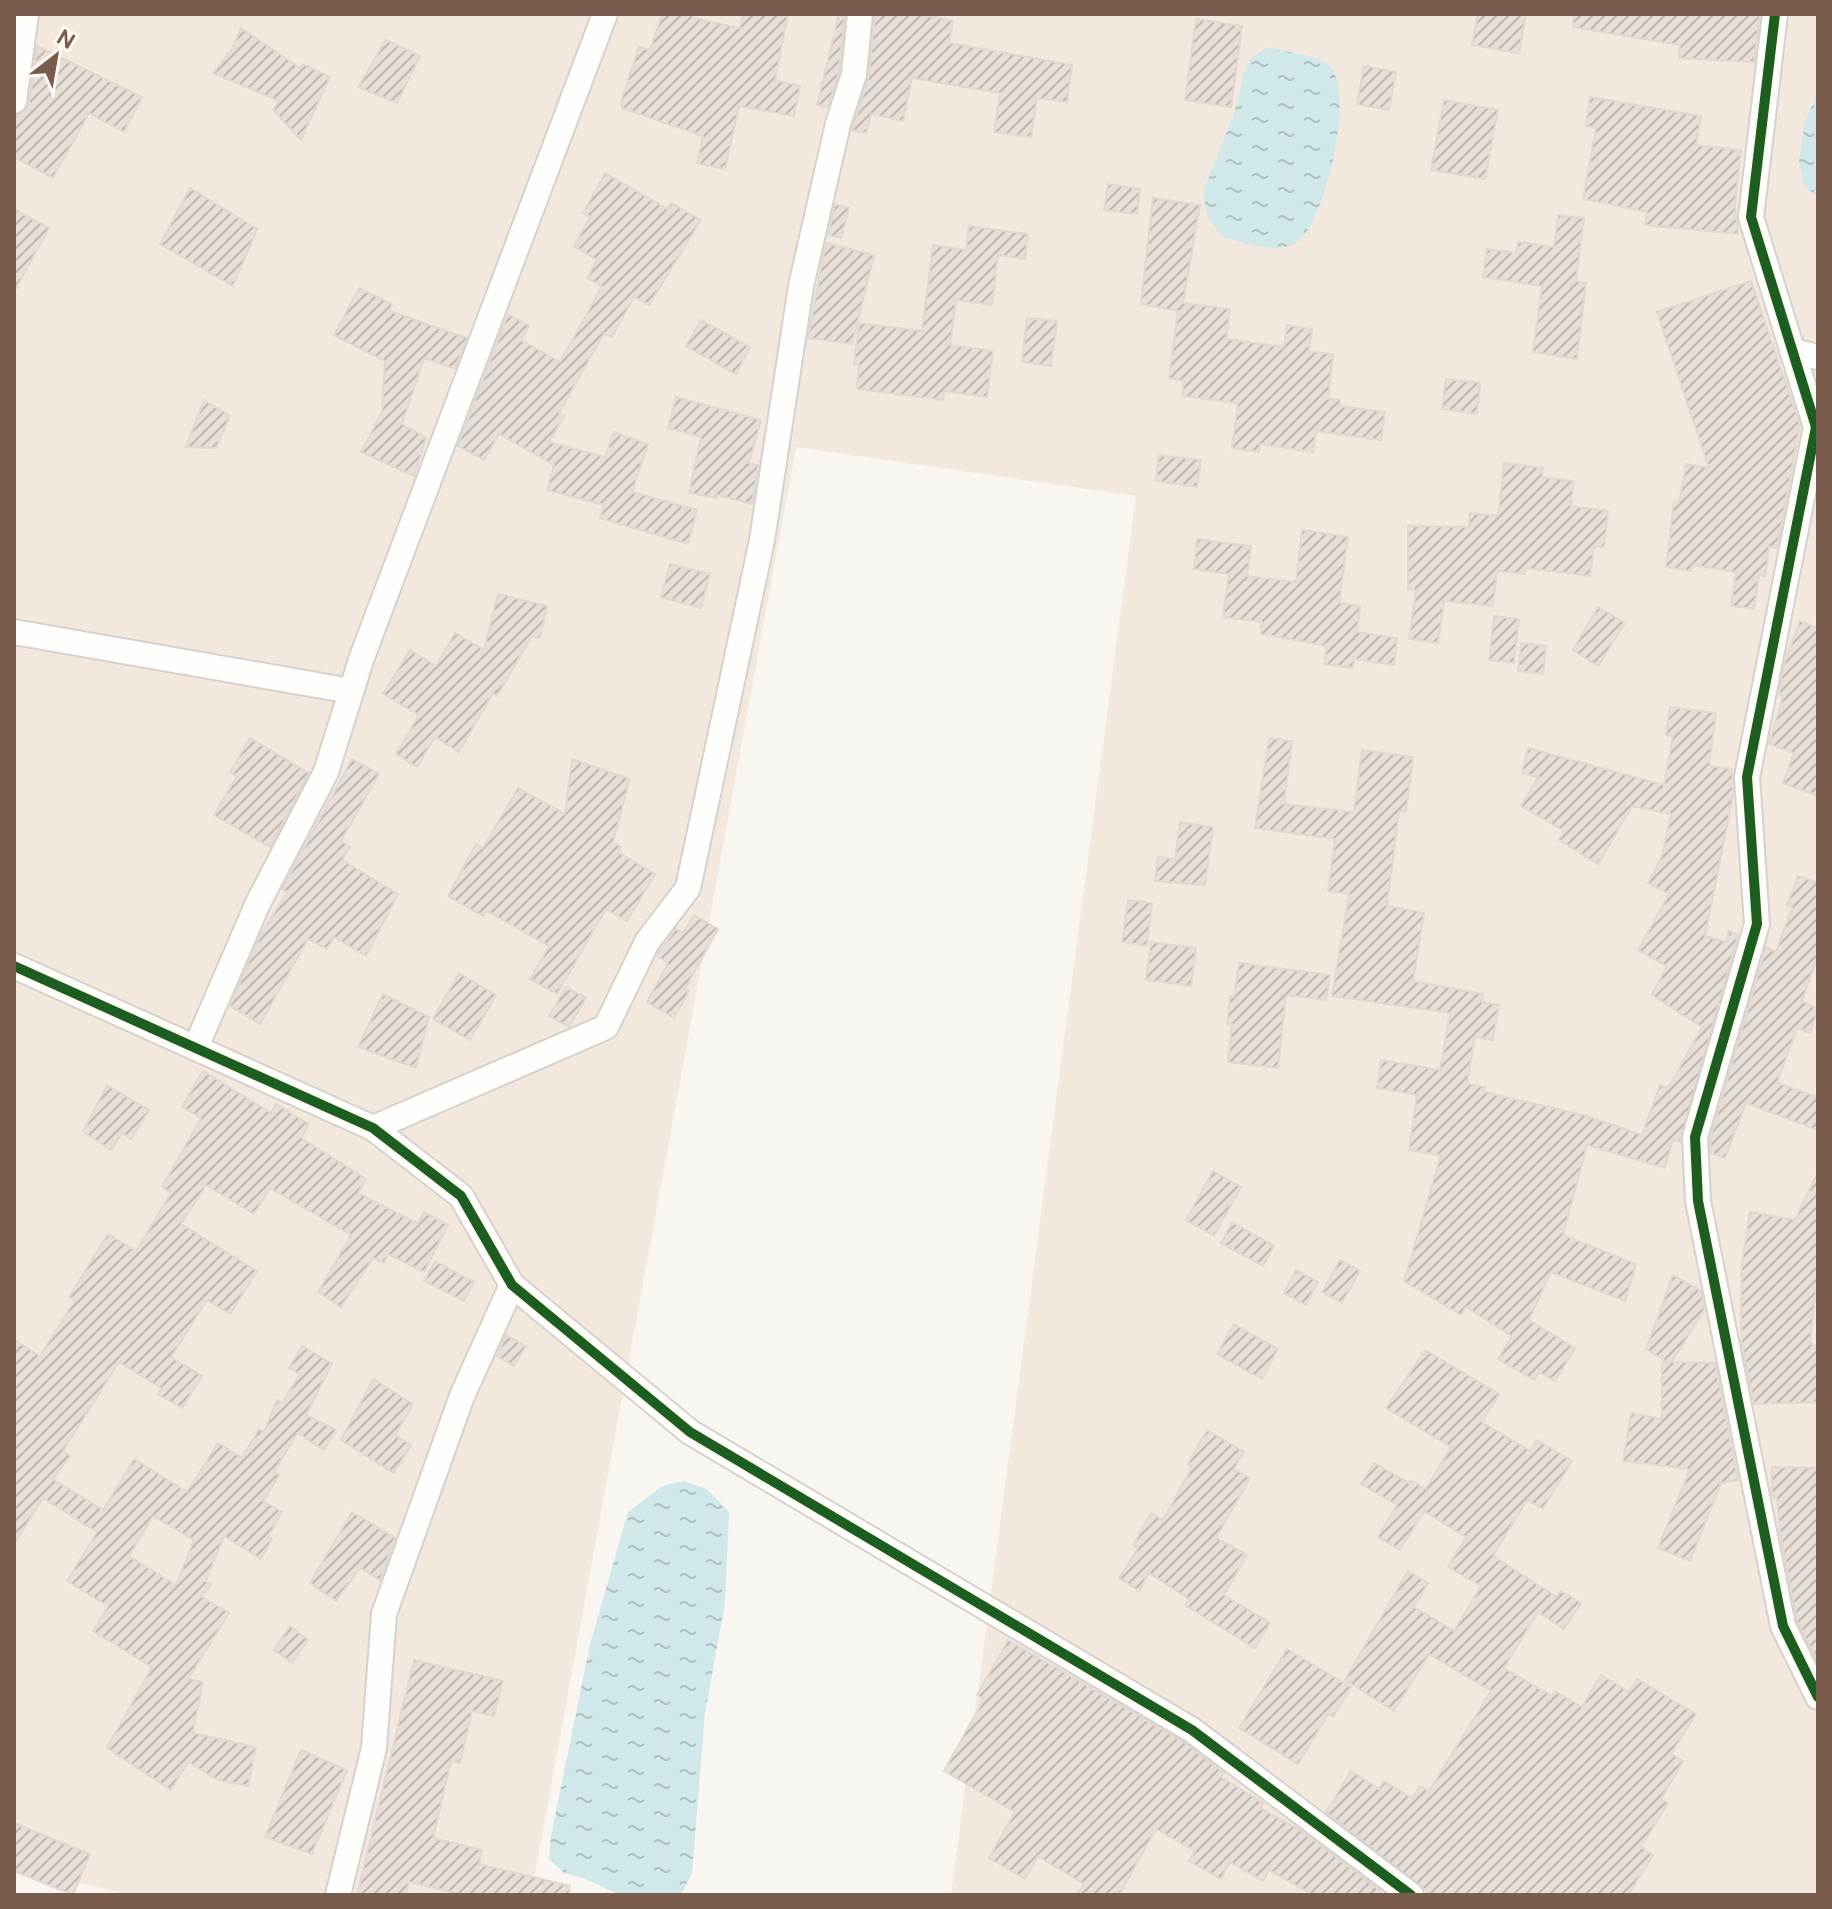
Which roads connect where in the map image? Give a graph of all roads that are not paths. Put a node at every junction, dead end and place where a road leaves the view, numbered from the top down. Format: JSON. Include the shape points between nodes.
{"nodes":[{"id":1,"x":26,"y":14,"type":"edge"},
{"id":2,"x":605,"y":14,"type":"edge"},
{"id":3,"x":860,"y":14,"type":"edge"},
{"id":4,"x":1775,"y":14,"type":"edge"},
{"id":5,"x":14,"y":101,"type":"edge"},
{"id":6,"x":1792,"y":351,"type":"junction"},
{"id":7,"x":1818,"y":357,"type":"edge"},
{"id":8,"x":14,"y":632,"type":"edge"},
{"id":9,"x":351,"y":691,"type":"junction"},
{"id":10,"x":14,"y":966,"type":"edge"},
{"id":11,"x":196,"y":1047,"type":"junction"},
{"id":12,"x":373,"y":1128,"type":"junction"},
{"id":13,"x":512,"y":1285,"type":"junction"},
{"id":14,"x":1818,"y":1697,"type":"edge"},
{"id":15,"x":338,"y":1895,"type":"edge"},
{"id":16,"x":1411,"y":1895,"type":"edge"}],
"edges":[{"from":1,"to":5,"type":"street"},
{"from":2,"to":9,"type":"street"},
{"from":3,"to":12,"type":"street","via":[[854,74],[801,286],[762,540],[688,888],[647,942],[606,1027]]},
{"from":4,"to":6,"type":"street","via":[[1751,217]]},
{"from":6,"to":7,"type":"street"},
{"from":6,"to":14,"type":"street","via":[[1816,427],[1747,777],[1757,924],[1695,1137],[1698,1201],[1783,1626]]},
{"from":8,"to":9,"type":"street"},
{"from":9,"to":11,"type":"street","via":[[326,772],[258,903]]},
{"from":10,"to":11,"type":"street"},
{"from":11,"to":12,"type":"street"},
{"from":12,"to":13,"type":"street","via":[[461,1196]]},
{"from":13,"to":15,"type":"street","via":[[462,1396],[384,1614],[374,1748]]},
{"from":13,"to":16,"type":"street","via":[[690,1432],[1192,1730]]}]}
